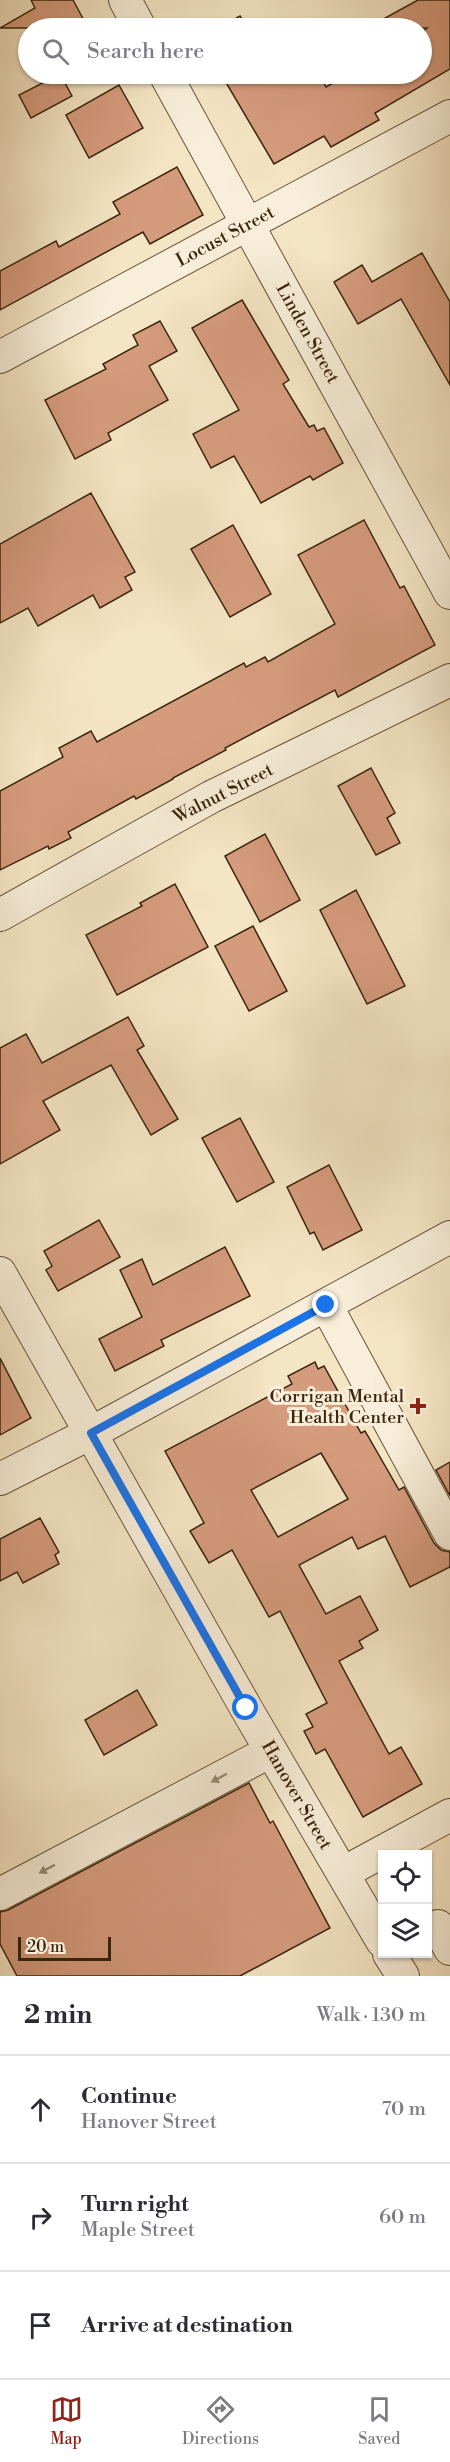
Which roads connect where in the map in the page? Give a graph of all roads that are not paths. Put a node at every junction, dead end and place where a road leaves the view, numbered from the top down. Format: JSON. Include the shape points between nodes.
{"nodes":[{"id":1,"x":125,"y":0,"type":"edge"},
{"id":2,"x":135,"y":18,"type":"edge"},
{"id":3,"x":171,"y":84,"type":"edge"},
{"id":4,"x":450,"y":116,"type":"edge"},
{"id":5,"x":248,"y":223,"type":"junction"},
{"id":6,"x":0,"y":357,"type":"edge"},
{"id":7,"x":450,"y":593,"type":"edge"},
{"id":8,"x":450,"y":680,"type":"edge"},
{"id":9,"x":0,"y":915,"type":"edge"},
{"id":10,"x":450,"y":1237,"type":"edge"},
{"id":11,"x":0,"y":1273,"type":"edge"},
{"id":12,"x":326,"y":1305,"type":"junction"},
{"id":13,"x":91,"y":1433,"type":"junction"},
{"id":14,"x":0,"y":1479,"type":"edge"},
{"id":15,"x":450,"y":1534,"type":"edge"},
{"id":16,"x":271,"y":1751,"type":"junction"},
{"id":17,"x":450,"y":1815,"type":"edge"},
{"id":18,"x":343,"y":1873,"type":"junction"},
{"id":19,"x":0,"y":1894,"type":"edge"},
{"id":20,"x":378,"y":1934,"type":"edge"}],
"edges":[{"from":1,"to":2,"type":"street"},
{"from":3,"to":5,"type":"street","name":"Linden Street"},
{"from":4,"to":5,"type":"street","name":"Locust Street"},
{"from":5,"to":6,"type":"street","name":"Locust Street"},
{"from":5,"to":7,"type":"street","name":"Linden Street"},
{"from":8,"to":9,"type":"street","name":"Walnut Street","via":[[211,797]]},
{"from":10,"to":12,"type":"street"},
{"from":11,"to":13,"type":"street","name":"Hanover Street"},
{"from":12,"to":13,"type":"street"},
{"from":12,"to":15,"type":"street"},
{"from":13,"to":14,"type":"street"},
{"from":13,"to":16,"type":"street","name":"Hanover Street"},
{"from":16,"to":18,"type":"street","name":"Hanover Street"},
{"from":16,"to":19,"type":"street","one_way":true},
{"from":17,"to":18,"type":"street"},
{"from":18,"to":20,"type":"street","name":"Hanover Street"}]}
